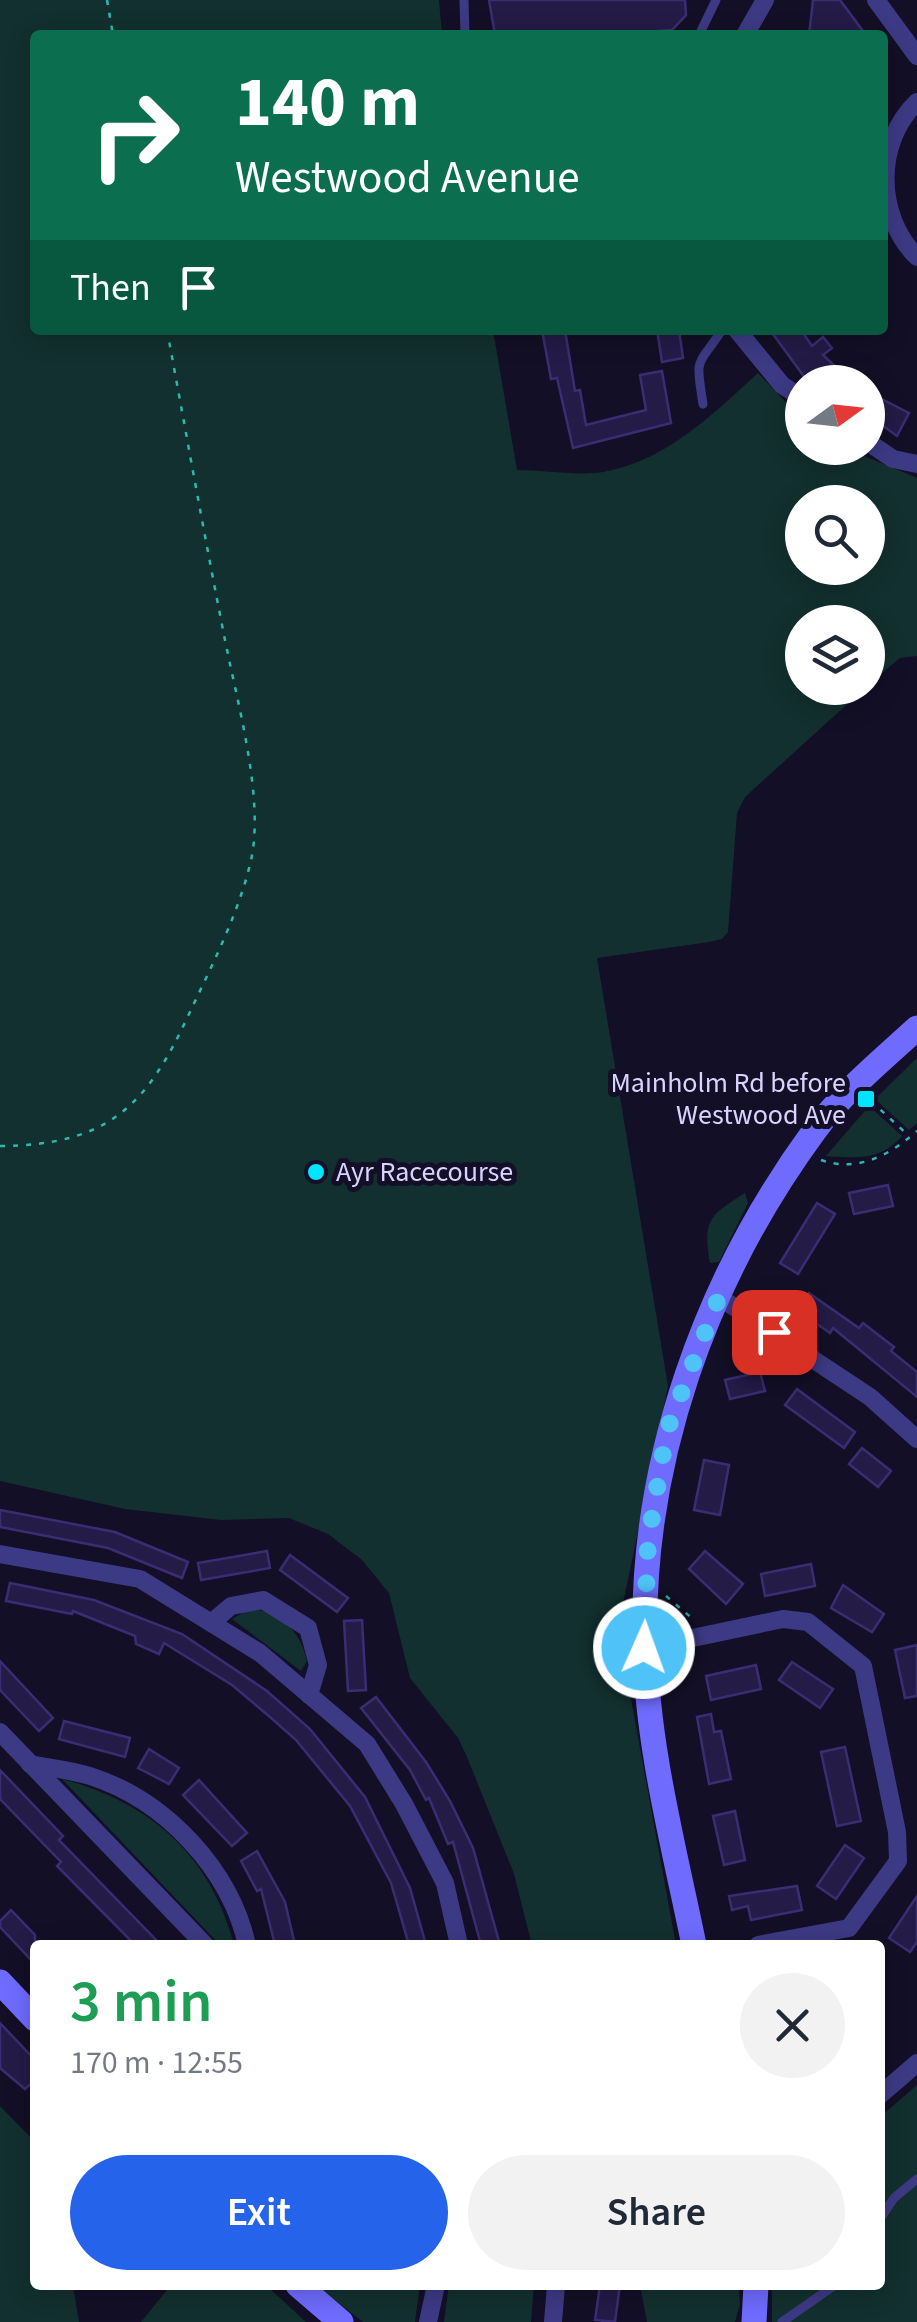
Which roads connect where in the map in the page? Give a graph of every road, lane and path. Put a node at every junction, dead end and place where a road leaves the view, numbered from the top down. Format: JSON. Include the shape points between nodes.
{"nodes":[{"id":1,"x":107,"y":0,"type":"edge"},
{"id":2,"x":464,"y":0,"type":"edge"},
{"id":3,"x":716,"y":0,"type":"edge"},
{"id":4,"x":766,"y":0,"type":"edge"},
{"id":5,"x":876,"y":0,"type":"edge"},
{"id":6,"x":112,"y":30,"type":"edge"},
{"id":7,"x":465,"y":30,"type":"edge"},
{"id":8,"x":701,"y":30,"type":"edge"},
{"id":9,"x":747,"y":30,"type":"edge"},
{"id":10,"x":917,"y":56,"type":"edge"},
{"id":11,"x":917,"y":102,"type":"edge"},
{"id":12,"x":888,"y":150,"type":"edge"},
{"id":13,"x":888,"y":201,"type":"edge"},
{"id":14,"x":917,"y":257,"type":"edge"},
{"id":15,"x":168,"y":335,"type":"edge"},
{"id":16,"x":717,"y":335,"type":"edge"},
{"id":17,"x":741,"y":335,"type":"edge"},
{"id":18,"x":785,"y":386,"type":"edge"},
{"id":19,"x":704,"y":404,"type":"dead end"},
{"id":20,"x":885,"y":454,"type":"edge"},
{"id":21,"x":917,"y":464,"type":"edge"},
{"id":22,"x":917,"y":1028,"type":"edge"},
{"id":23,"x":855,"y":1087,"type":"junction"},
{"id":24,"x":917,"y":1131,"type":"edge"},
{"id":25,"x":910,"y":1137,"type":"junction"},
{"id":26,"x":0,"y":1146,"type":"edge"},
{"id":27,"x":800,"y":1152,"type":"junction"},
{"id":28,"x":719,"y":1297,"type":"junction"},
{"id":29,"x":917,"y":1438,"type":"edge"},
{"id":30,"x":0,"y":1554,"type":"edge"},
{"id":31,"x":646,"y":1592,"type":"junction"},
{"id":32,"x":211,"y":1623,"type":"junction"},
{"id":33,"x":706,"y":1635,"type":"junction"},
{"id":34,"x":644,"y":1648,"type":"junction"},
{"id":35,"x":309,"y":1695,"type":"junction"},
{"id":36,"x":0,"y":1732,"type":"edge"},
{"id":37,"x":30,"y":1764,"type":"junction"},
{"id":38,"x":200,"y":1940,"type":"edge"},
{"id":39,"x":245,"y":1940,"type":"edge"},
{"id":40,"x":458,"y":1940,"type":"edge"},
{"id":41,"x":693,"y":1940,"type":"edge"},
{"id":42,"x":785,"y":1940,"type":"edge"},
{"id":43,"x":0,"y":1982,"type":"edge"},
{"id":44,"x":30,"y":2013,"type":"edge"},
{"id":45,"x":917,"y":2063,"type":"edge"},
{"id":46,"x":885,"y":2091,"type":"edge"},
{"id":47,"x":917,"y":2179,"type":"edge"},
{"id":48,"x":885,"y":2212,"type":"edge"},
{"id":49,"x":304,"y":2290,"type":"edge"},
{"id":50,"x":435,"y":2290,"type":"edge"},
{"id":51,"x":556,"y":2290,"type":"edge"},
{"id":52,"x":756,"y":2290,"type":"edge"},
{"id":53,"x":828,"y":2290,"type":"edge"},
{"id":54,"x":341,"y":2322,"type":"edge"},
{"id":55,"x":428,"y":2322,"type":"edge"},
{"id":56,"x":553,"y":2322,"type":"edge"},
{"id":57,"x":754,"y":2322,"type":"edge"},
{"id":58,"x":782,"y":2322,"type":"edge"}],
"edges":[{"from":1,"to":6,"type":"path"},
{"from":2,"to":7,"type":"lane"},
{"from":3,"to":8,"type":"lane"},
{"from":4,"to":9,"type":"street"},
{"from":5,"to":10,"type":"street"},
{"from":11,"to":12,"type":"street"},
{"from":13,"to":14,"type":"street"},
{"from":15,"to":26,"type":"path","via":[[250,767],[252,857],[214,960],[143,1096],[122,1115],[74,1136]]},
{"from":16,"to":19,"type":"lane","via":[[697,365]]},
{"from":17,"to":18,"type":"street"},
{"from":20,"to":21,"type":"street"},
{"from":22,"to":23,"type":"street"},
{"from":23,"to":25,"type":"path"},
{"from":23,"to":27,"type":"street"},
{"from":24,"to":25,"type":"path"},
{"from":25,"to":27,"type":"path","via":[[863,1164],[830,1163]]},
{"from":27,"to":28,"type":"street","via":[[752,1225]]},
{"from":28,"to":29,"type":"street","via":[[870,1397]]},
{"from":28,"to":31,"type":"street","via":[[667,1430]]},
{"from":30,"to":32,"type":"street","via":[[140,1579]]},
{"from":31,"to":33,"type":"path","via":[[662,1592]]},
{"from":31,"to":34,"type":"street"},
{"from":32,"to":35,"type":"street"},
{"from":32,"to":35,"type":"street","via":[[230,1606],[263,1600],[308,1628],[318,1666]]},
{"from":33,"to":34,"type":"street"},
{"from":33,"to":42,"type":"street","via":[[784,1619],[808,1622],[864,1666],[898,1862],[849,1928]]},
{"from":34,"to":41,"type":"street","via":[[656,1758]]},
{"from":35,"to":40,"type":"street","via":[[367,1744],[404,1804],[444,1883]]},
{"from":36,"to":37,"type":"street"},
{"from":37,"to":38,"type":"street"},
{"from":37,"to":39,"type":"street","via":[[92,1776],[139,1799],[180,1832],[213,1867]]},
{"from":43,"to":44,"type":"street"},
{"from":45,"to":46,"type":"street"},
{"from":47,"to":48,"type":"lane"},
{"from":49,"to":54,"type":"street"},
{"from":50,"to":55,"type":"street"},
{"from":51,"to":56,"type":"street"},
{"from":52,"to":57,"type":"street"},
{"from":53,"to":58,"type":"lane"}]}
